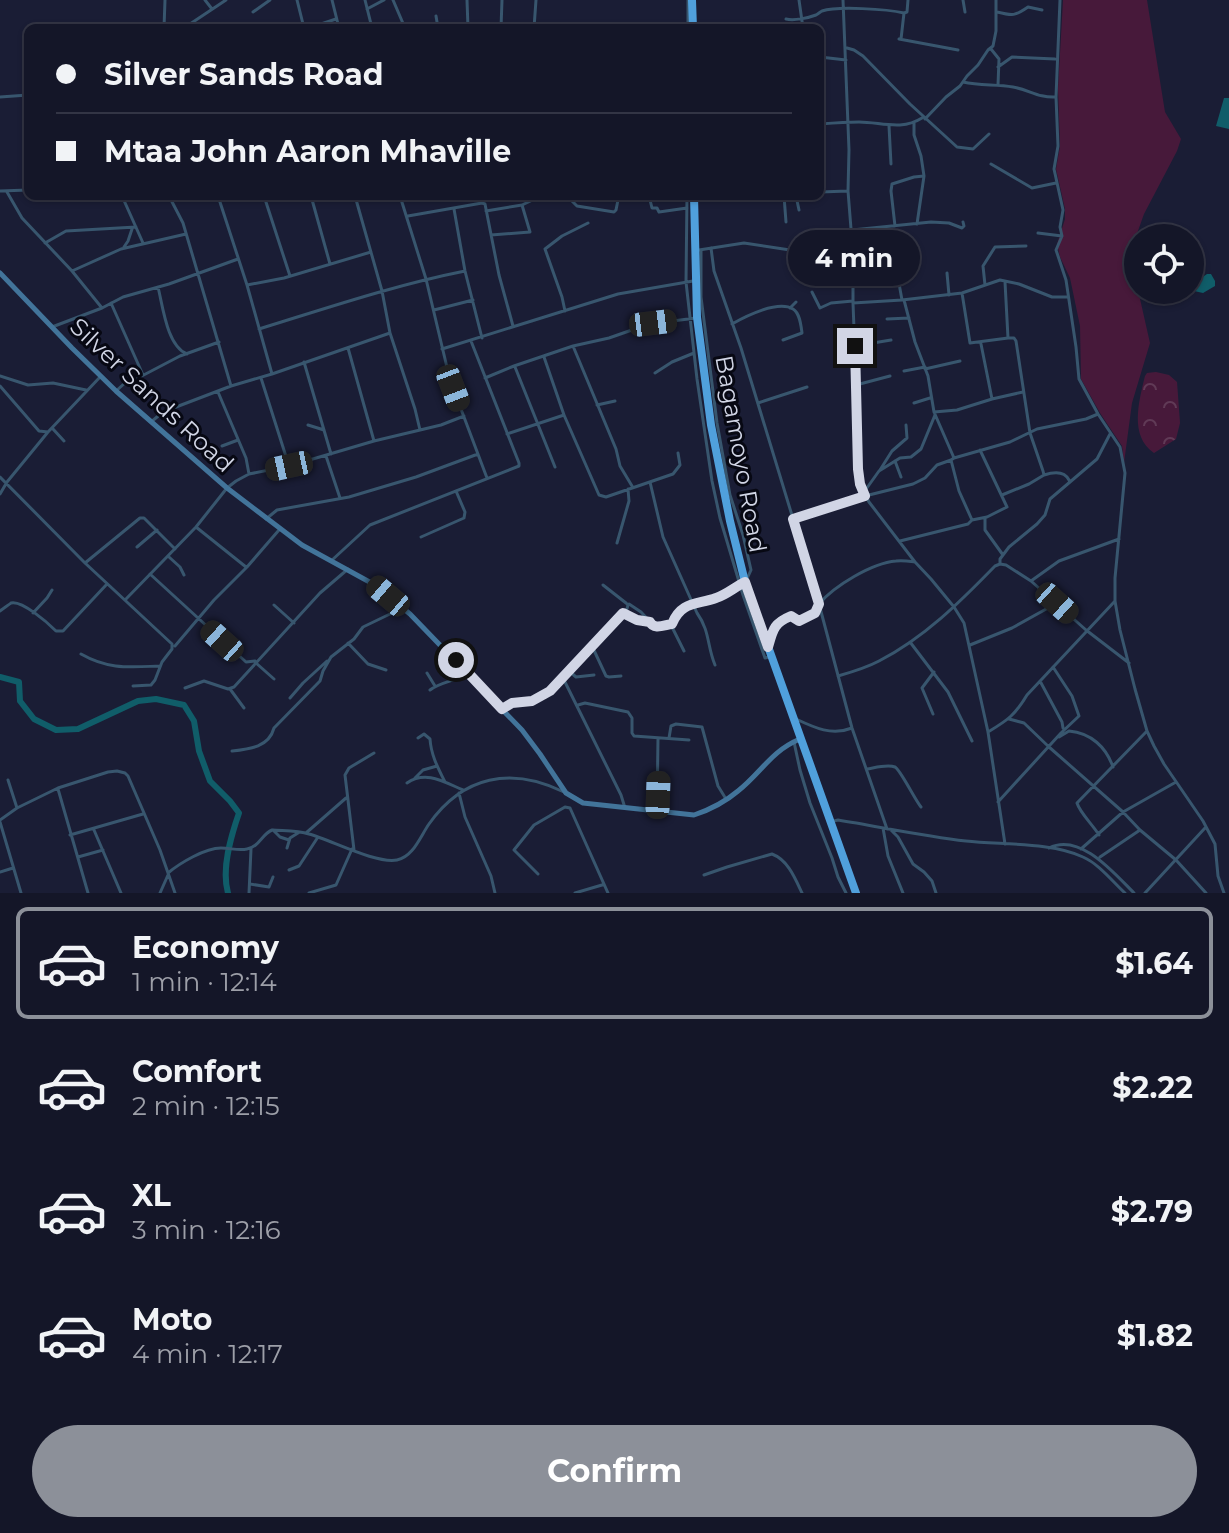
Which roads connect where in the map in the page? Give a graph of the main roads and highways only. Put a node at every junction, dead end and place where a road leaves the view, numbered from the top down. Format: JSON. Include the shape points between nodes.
{"nodes":[{"id":1,"x":690,"y":0,"type":"edge"},
{"id":2,"x":690,"y":24,"type":"edge"},
{"id":3,"x":694,"y":200,"type":"edge"},
{"id":4,"x":856,"y":893,"type":"edge"}],
"edges":[{"from":1,"to":2,"type":"highway"},
{"from":3,"to":4,"type":"highway","name":"Bagamoyo Road","via":[[693,318],[742,583]]}]}
